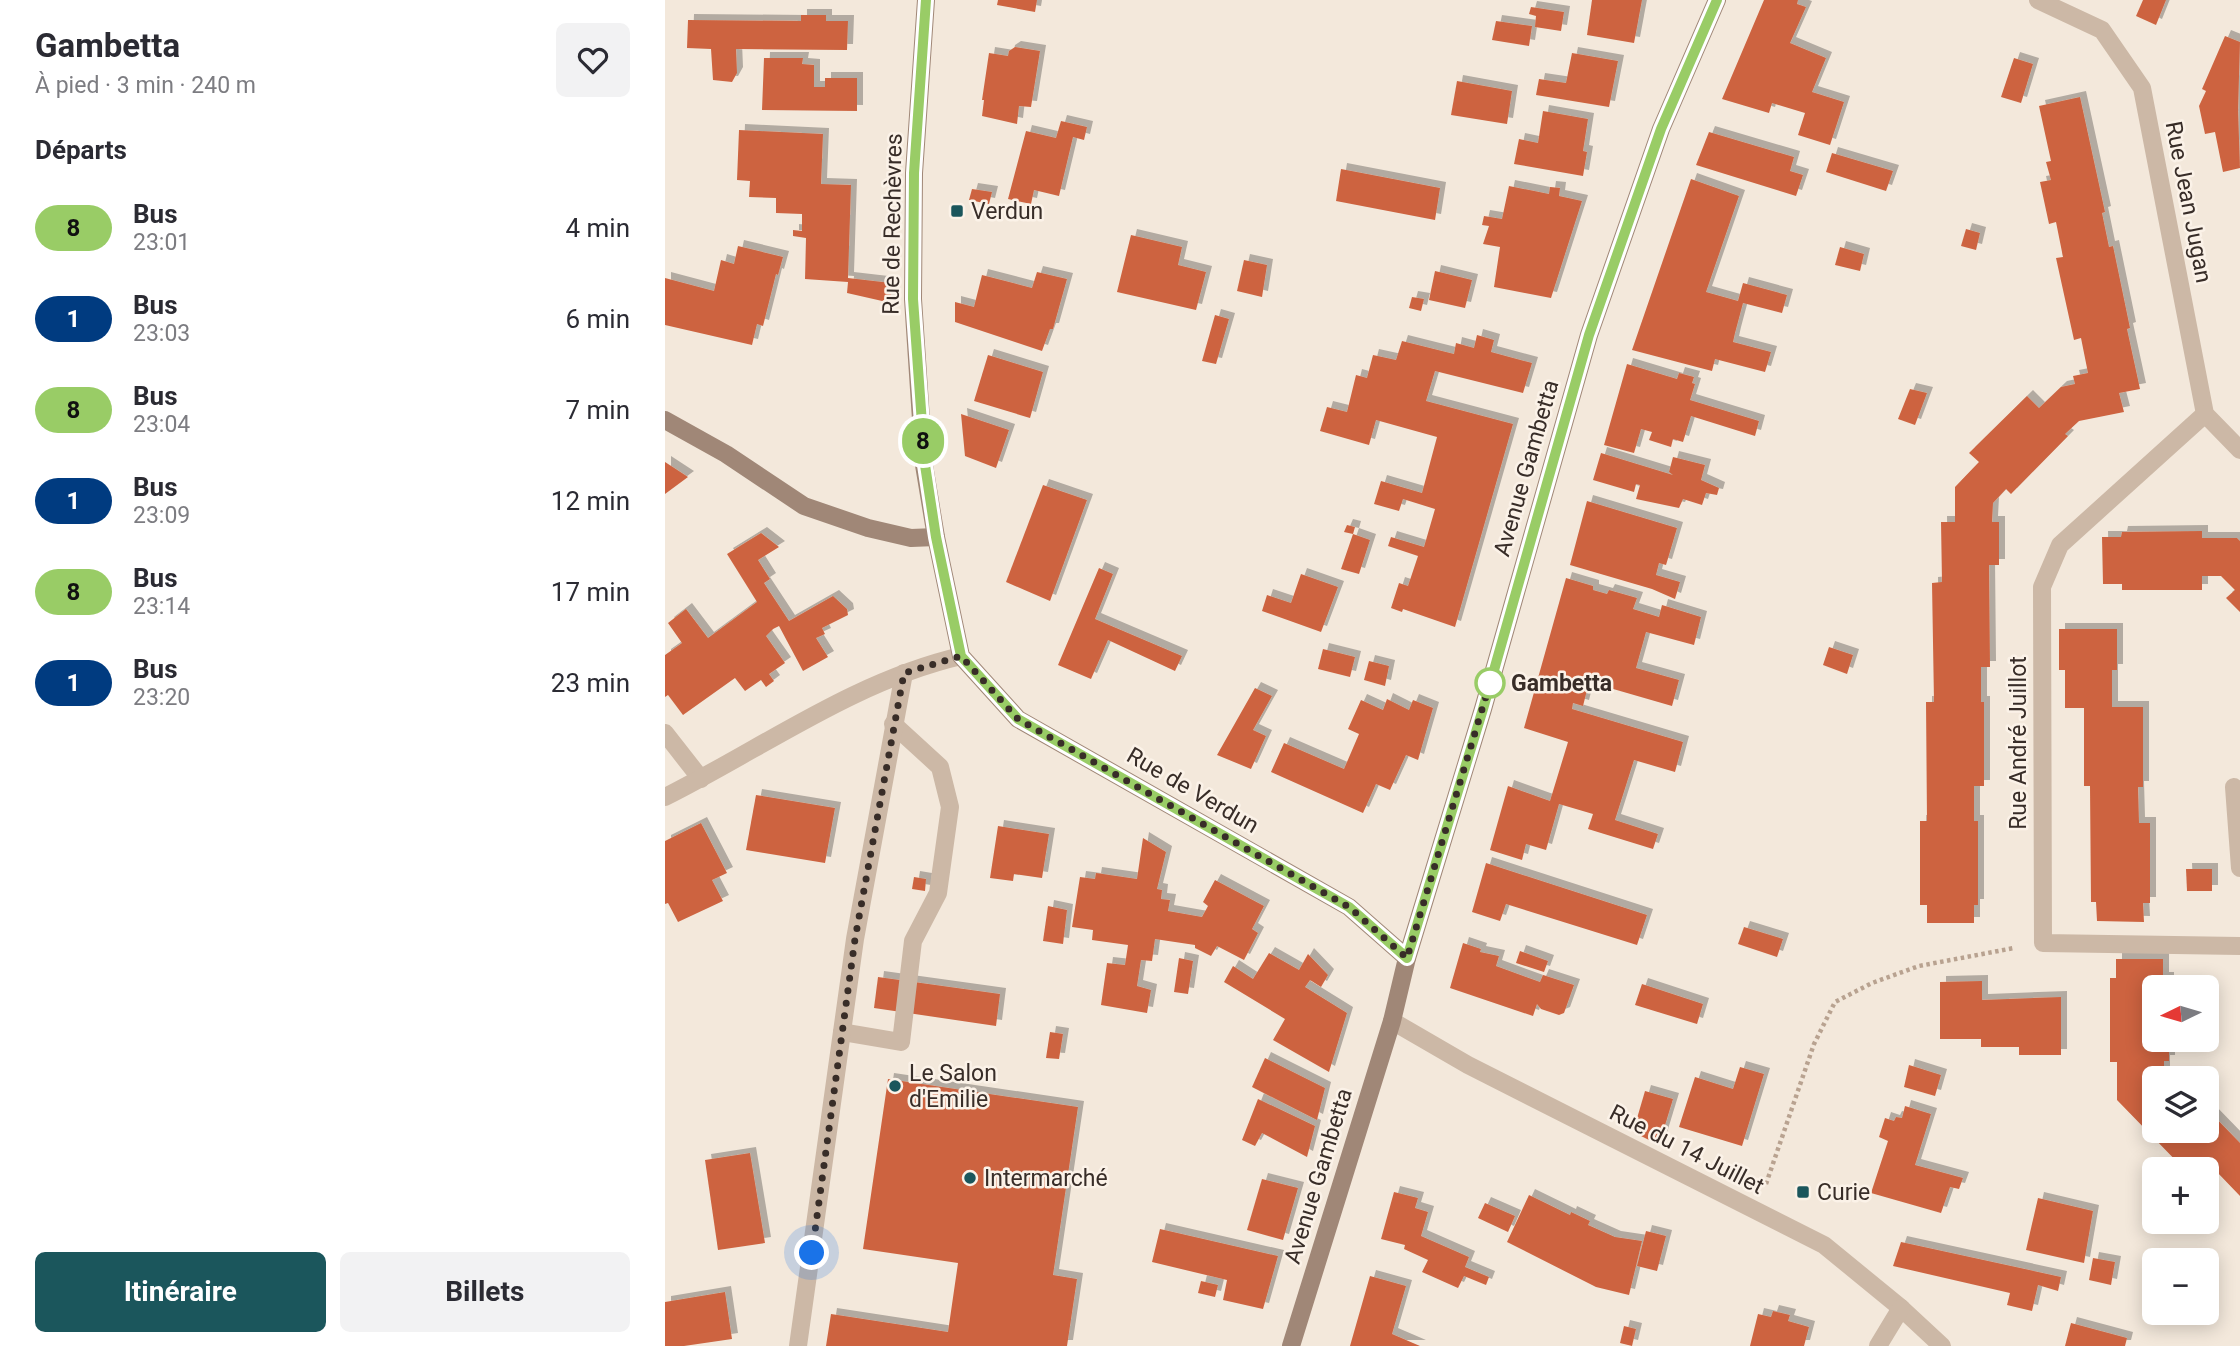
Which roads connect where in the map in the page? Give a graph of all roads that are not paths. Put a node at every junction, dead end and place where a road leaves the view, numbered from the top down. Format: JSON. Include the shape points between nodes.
{"nodes":[{"id":1,"x":926,"y":0,"type":"edge"},
{"id":2,"x":1717,"y":0,"type":"edge"},
{"id":3,"x":2038,"y":0,"type":"edge"},
{"id":4,"x":2205,"y":414,"type":"junction"},
{"id":5,"x":665,"y":420,"type":"edge"},
{"id":6,"x":2240,"y":450,"type":"edge"},
{"id":7,"x":936,"y":537,"type":"junction"},
{"id":8,"x":961,"y":656,"type":"junction"},
{"id":9,"x":904,"y":673,"type":"junction"},
{"id":10,"x":893,"y":724,"type":"junction"},
{"id":11,"x":665,"y":733,"type":"edge"},
{"id":12,"x":701,"y":779,"type":"junction"},
{"id":13,"x":2234,"y":787,"type":"dead end"},
{"id":14,"x":665,"y":797,"type":"edge"},
{"id":15,"x":2240,"y":868,"type":"edge"},
{"id":16,"x":2240,"y":946,"type":"edge"},
{"id":17,"x":1407,"y":958,"type":"junction"},
{"id":18,"x":1392,"y":1021,"type":"junction"},
{"id":19,"x":842,"y":1032,"type":"junction"},
{"id":20,"x":1901,"y":1308,"type":"junction"},
{"id":21,"x":798,"y":1346,"type":"edge"},
{"id":22,"x":1290,"y":1346,"type":"edge"},
{"id":23,"x":1878,"y":1346,"type":"edge"},
{"id":24,"x":1942,"y":1346,"type":"edge"}],
"edges":[{"from":1,"to":7,"type":"street","name":"Rue de Rechèvres","via":[[914,173],[913,299],[925,465]]},
{"from":2,"to":17,"type":"street","name":"Avenue Gambetta","via":[[1661,129],[1589,335]]},
{"from":3,"to":4,"type":"street","name":"Rue Jean Jugan","via":[[2102,30],[2142,88]]},
{"from":4,"to":6,"type":"street"},
{"from":4,"to":16,"type":"street","name":"Rue André Juillot","via":[[2060,545],[2042,587],[2043,943]]},
{"from":5,"to":7,"type":"street","via":[[804,506],[868,528],[911,538]]},
{"from":7,"to":8,"type":"street","name":"Rue de Rechèvres"},
{"from":8,"to":9,"type":"street"},
{"from":8,"to":17,"type":"street","name":"Rue de Verdun","via":[[1018,719],[1349,907]]},
{"from":9,"to":10,"type":"street"},
{"from":9,"to":12,"type":"street","via":[[810,717]]},
{"from":10,"to":19,"type":"street"},
{"from":10,"to":19,"type":"street","via":[[940,767],[950,807],[938,892],[913,941],[901,1042]]},
{"from":11,"to":12,"type":"street"},
{"from":12,"to":14,"type":"street"},
{"from":13,"to":15,"type":"street"},
{"from":17,"to":18,"type":"street","name":"Avenue Gambetta"},
{"from":18,"to":20,"type":"street","name":"Rue du 14 Juillet","via":[[1480,1071],[1823,1245]]},
{"from":18,"to":22,"type":"street","name":"Avenue Gambetta"},
{"from":19,"to":21,"type":"street"},
{"from":20,"to":23,"type":"street"},
{"from":20,"to":24,"type":"street","name":"Rue du 14 Juillet"}]}
